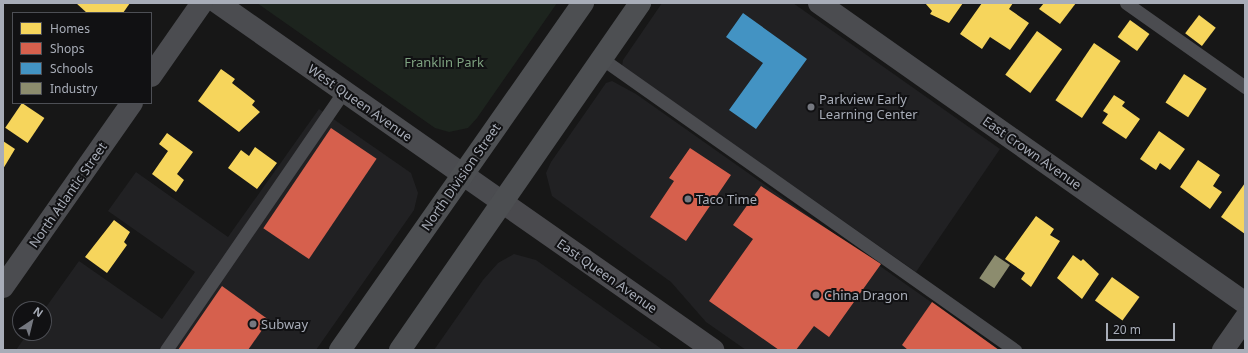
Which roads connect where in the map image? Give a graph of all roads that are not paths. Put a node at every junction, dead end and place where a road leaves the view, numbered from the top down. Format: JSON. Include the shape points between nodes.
{"nodes":[{"id":1,"x":202,"y":3,"type":"edge"},
{"id":2,"x":218,"y":3,"type":"edge"},
{"id":3,"x":583,"y":3,"type":"edge"},
{"id":4,"x":640,"y":3,"type":"edge"},
{"id":5,"x":819,"y":3,"type":"edge"},
{"id":6,"x":1126,"y":3,"type":"edge"},
{"id":7,"x":601,"y":58,"type":"junction"},
{"id":8,"x":152,"y":75,"type":"edge"},
{"id":9,"x":1245,"y":88,"type":"edge"},
{"id":10,"x":344,"y":91,"type":"junction"},
{"id":11,"x":131,"y":104,"type":"edge"},
{"id":12,"x":463,"y":175,"type":"junction"},
{"id":13,"x":502,"y":202,"type":"junction"},
{"id":14,"x":3,"y":287,"type":"edge"},
{"id":15,"x":1245,"y":302,"type":"edge"},
{"id":16,"x":1245,"y":318,"type":"edge"},
{"id":17,"x":166,"y":350,"type":"edge"},
{"id":18,"x":340,"y":350,"type":"edge"},
{"id":19,"x":400,"y":350,"type":"edge"},
{"id":20,"x":713,"y":350,"type":"edge"},
{"id":21,"x":1015,"y":350,"type":"edge"},
{"id":22,"x":1223,"y":350,"type":"edge"}],
"edges":[{"from":1,"to":8,"type":"street"},
{"from":2,"to":10,"type":"street","name":"West Queen Avenue"},
{"from":3,"to":12,"type":"main road","name":"North Division Street"},
{"from":4,"to":7,"type":"main road"},
{"from":5,"to":15,"type":"street","name":"East Crown Avenue"},
{"from":6,"to":9,"type":"lane"},
{"from":7,"to":13,"type":"main road"},
{"from":7,"to":21,"type":"lane"},
{"from":10,"to":12,"type":"street","name":"West Queen Avenue"},
{"from":10,"to":17,"type":"lane"},
{"from":11,"to":14,"type":"street","name":"North Atlantic Street"},
{"from":12,"to":13,"type":"street","name":"West Queen Avenue"},
{"from":12,"to":18,"type":"main road","name":"North Division Street"},
{"from":13,"to":19,"type":"main road"},
{"from":13,"to":20,"type":"street","name":"East Queen Avenue"},
{"from":16,"to":22,"type":"street"}]}
